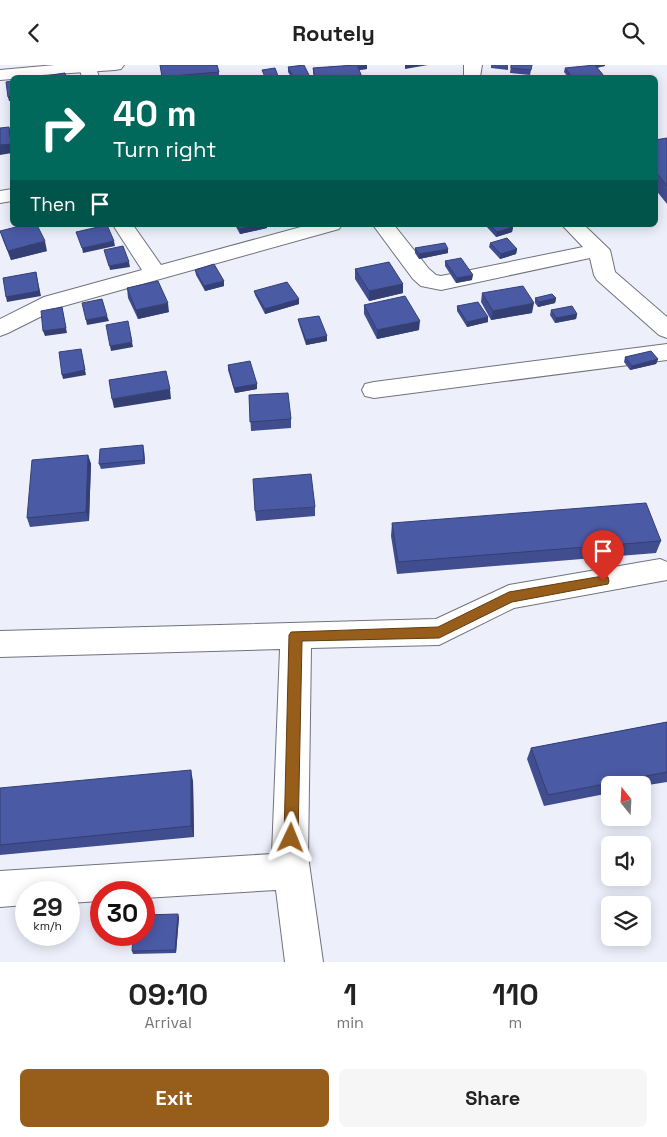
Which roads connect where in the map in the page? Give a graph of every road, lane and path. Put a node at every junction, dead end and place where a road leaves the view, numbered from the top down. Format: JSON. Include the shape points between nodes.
{"nodes":[{"id":1,"x":114,"y":65,"type":"edge"},
{"id":2,"x":84,"y":69,"type":"edge"},
{"id":3,"x":0,"y":75,"type":"edge"},
{"id":4,"x":124,"y":227,"type":"edge"},
{"id":5,"x":325,"y":227,"type":"edge"},
{"id":6,"x":385,"y":227,"type":"edge"},
{"id":7,"x":574,"y":227,"type":"edge"},
{"id":8,"x":599,"y":250,"type":"junction"},
{"id":9,"x":156,"y":274,"type":"junction"},
{"id":10,"x":0,"y":328,"type":"edge"},
{"id":11,"x":667,"y":329,"type":"edge"},
{"id":12,"x":667,"y":352,"type":"edge"},
{"id":13,"x":374,"y":390,"type":"dead end"},
{"id":14,"x":660,"y":571,"type":"dead end"},
{"id":15,"x":296,"y":635,"type":"junction"},
{"id":16,"x":0,"y":644,"type":"edge"},
{"id":17,"x":292,"y":871,"type":"junction"},
{"id":18,"x":0,"y":889,"type":"edge"},
{"id":19,"x":304,"y":962,"type":"edge"}],
"edges":[{"from":1,"to":2,"type":"street"},
{"from":2,"to":3,"type":"street"},
{"from":4,"to":9,"type":"street"},
{"from":5,"to":9,"type":"street"},
{"from":6,"to":8,"type":"street","via":[[421,274],[429,281],[441,283]]},
{"from":7,"to":8,"type":"street"},
{"from":8,"to":11,"type":"street","via":[[605,275]]},
{"from":9,"to":10,"type":"street","via":[[52,302]]},
{"from":12,"to":13,"type":"street"},
{"from":14,"to":15,"type":"street","via":[[509,597],[439,632]]},
{"from":15,"to":16,"type":"street"},
{"from":15,"to":17,"type":"street"},
{"from":17,"to":18,"type":"street"},
{"from":17,"to":19,"type":"street"}]}
